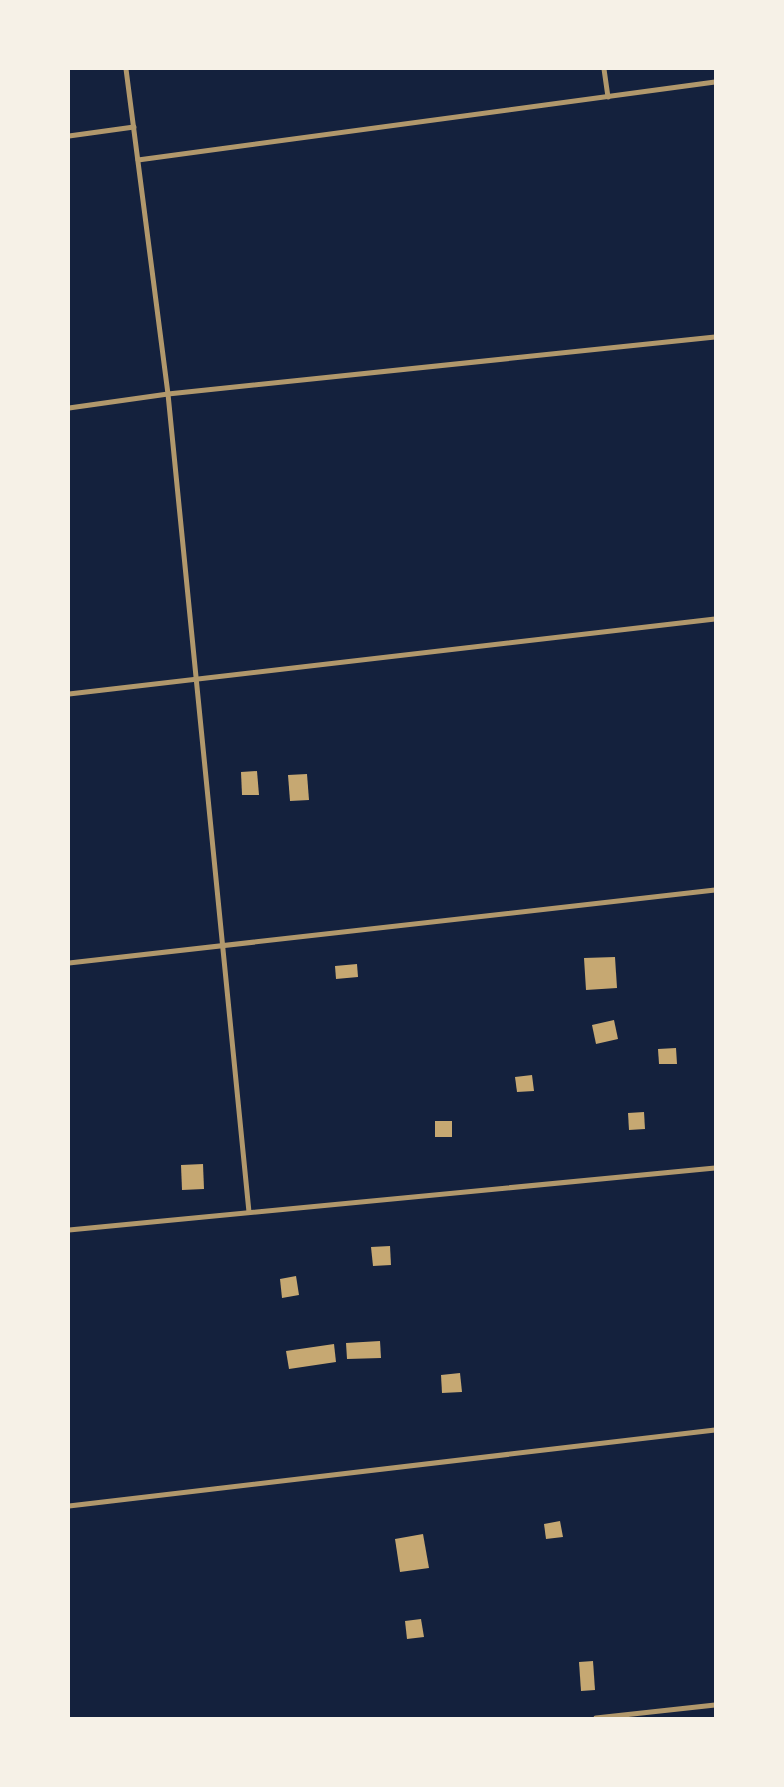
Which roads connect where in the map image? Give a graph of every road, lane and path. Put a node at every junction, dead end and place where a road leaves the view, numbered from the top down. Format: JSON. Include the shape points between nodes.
{"nodes":[{"id":1,"x":126,"y":69,"type":"edge"},
{"id":2,"x":604,"y":69,"type":"edge"},
{"id":3,"x":715,"y":82,"type":"edge"},
{"id":4,"x":608,"y":97,"type":"junction"},
{"id":5,"x":134,"y":128,"type":"junction"},
{"id":6,"x":69,"y":136,"type":"edge"},
{"id":7,"x":138,"y":160,"type":"junction"},
{"id":8,"x":715,"y":337,"type":"edge"},
{"id":9,"x":168,"y":394,"type":"junction"},
{"id":10,"x":69,"y":408,"type":"edge"},
{"id":11,"x":715,"y":619,"type":"edge"},
{"id":12,"x":196,"y":679,"type":"junction"},
{"id":13,"x":69,"y":694,"type":"edge"},
{"id":14,"x":715,"y":890,"type":"edge"},
{"id":15,"x":222,"y":945,"type":"junction"},
{"id":16,"x":69,"y":962,"type":"edge"},
{"id":17,"x":715,"y":1168,"type":"edge"},
{"id":18,"x":249,"y":1212,"type":"junction"},
{"id":19,"x":69,"y":1230,"type":"edge"},
{"id":20,"x":715,"y":1430,"type":"edge"},
{"id":21,"x":69,"y":1506,"type":"edge"},
{"id":22,"x":715,"y":1705,"type":"edge"},
{"id":23,"x":596,"y":1718,"type":"edge"}],
"edges":[{"from":1,"to":5,"type":"street"},
{"from":2,"to":4,"type":"street"},
{"from":3,"to":4,"type":"street"},
{"from":4,"to":7,"type":"street"},
{"from":5,"to":6,"type":"street"},
{"from":5,"to":7,"type":"street"},
{"from":7,"to":9,"type":"street"},
{"from":8,"to":9,"type":"street"},
{"from":9,"to":10,"type":"street"},
{"from":9,"to":12,"type":"street"},
{"from":11,"to":12,"type":"street"},
{"from":12,"to":13,"type":"street"},
{"from":12,"to":15,"type":"street"},
{"from":14,"to":15,"type":"street"},
{"from":15,"to":16,"type":"street"},
{"from":15,"to":18,"type":"street"},
{"from":17,"to":18,"type":"street"},
{"from":18,"to":19,"type":"street"},
{"from":20,"to":21,"type":"street"},
{"from":22,"to":23,"type":"street"}]}
